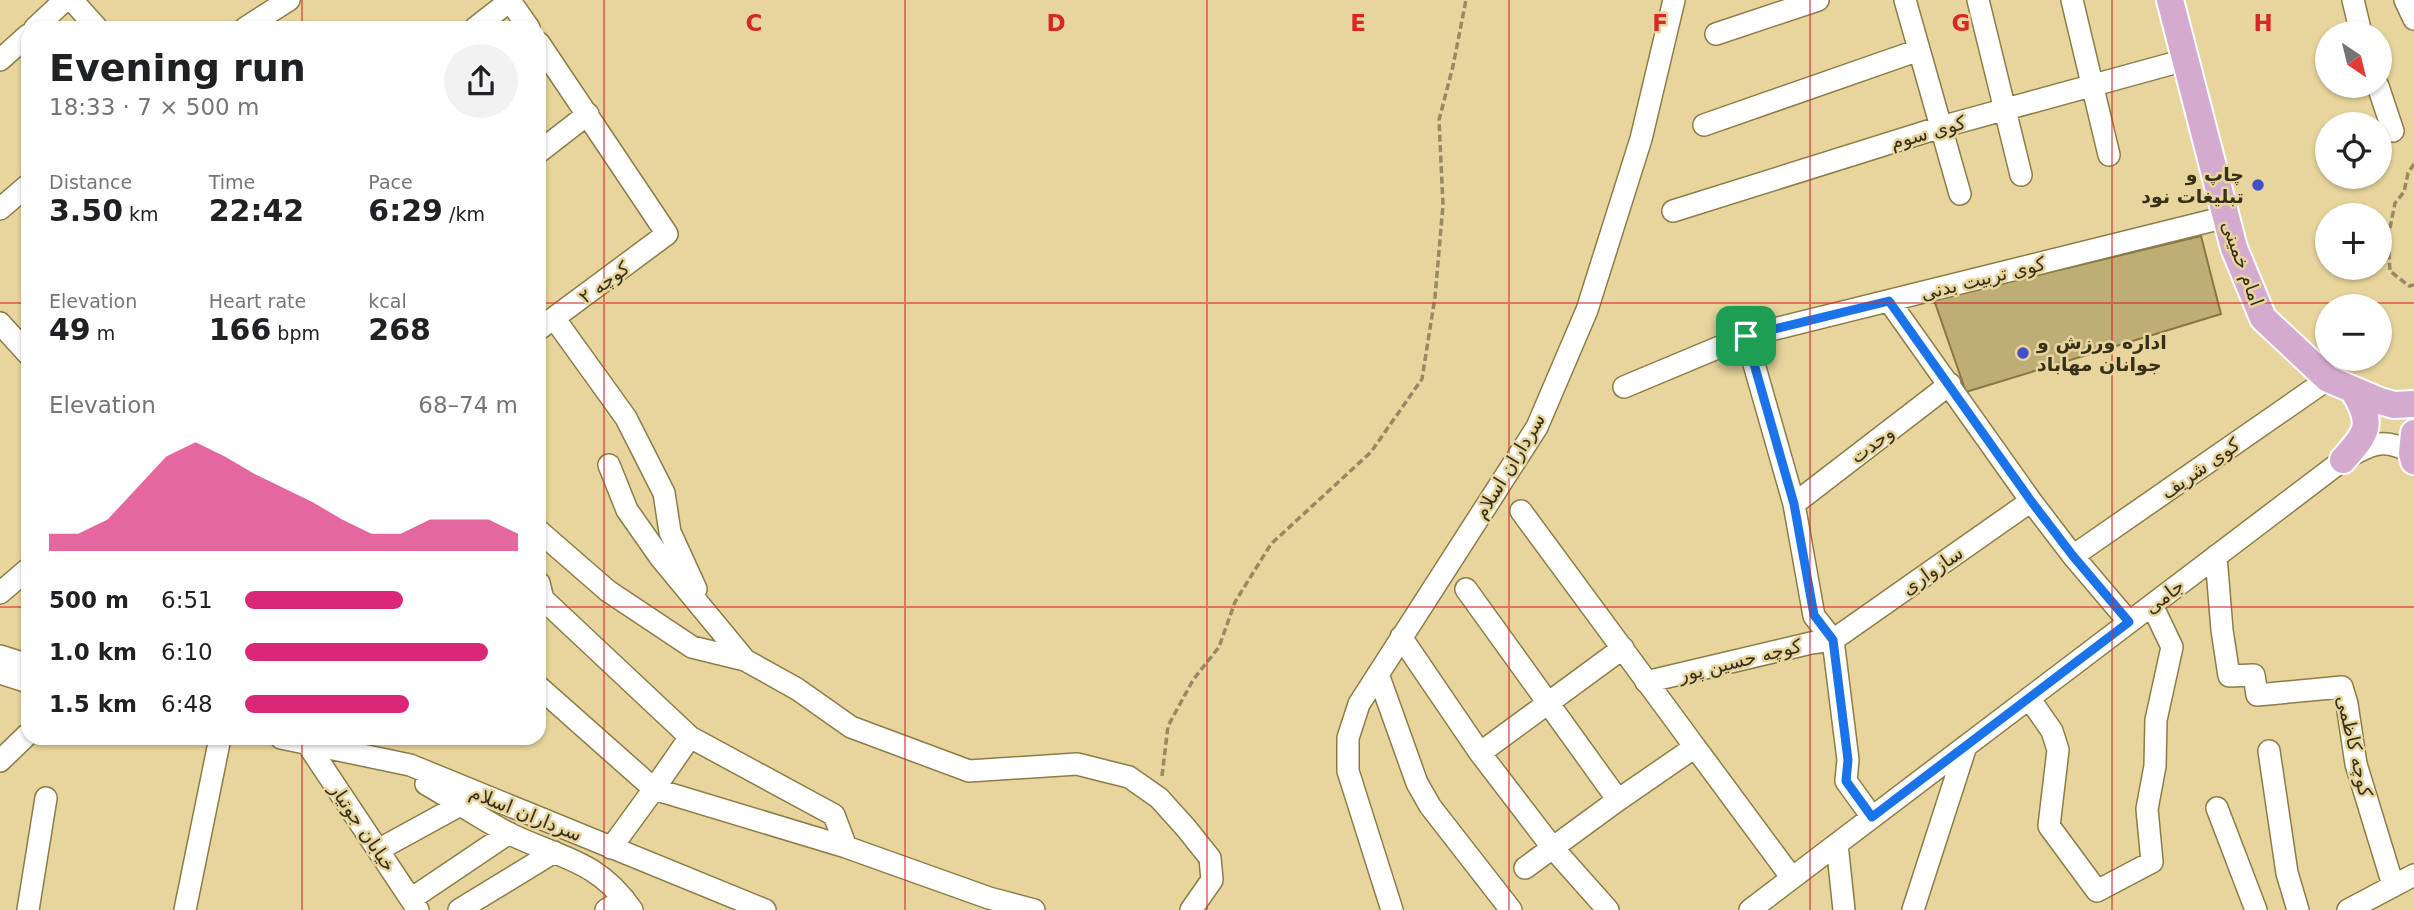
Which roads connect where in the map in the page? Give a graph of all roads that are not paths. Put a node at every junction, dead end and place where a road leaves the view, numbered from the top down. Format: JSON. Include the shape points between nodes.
{"nodes":[{"id":1,"x":65,"y":0,"type":"edge"},
{"id":2,"x":72,"y":0,"type":"edge"},
{"id":3,"x":289,"y":0,"type":"edge"},
{"id":4,"x":511,"y":0,"type":"edge"},
{"id":5,"x":1674,"y":0,"type":"edge"},
{"id":6,"x":1818,"y":0,"type":"edge"},
{"id":7,"x":1905,"y":0,"type":"edge"},
{"id":8,"x":1978,"y":0,"type":"edge"},
{"id":9,"x":2072,"y":0,"type":"edge"},
{"id":10,"x":2170,"y":0,"type":"edge"},
{"id":11,"x":2353,"y":0,"type":"edge"},
{"id":12,"x":2405,"y":0,"type":"edge"},
{"id":13,"x":2414,"y":19,"type":"edge"},
{"id":14,"x":42,"y":21,"type":"edge"},
{"id":15,"x":91,"y":21,"type":"edge"},
{"id":16,"x":257,"y":21,"type":"edge"},
{"id":17,"x":484,"y":21,"type":"edge"},
{"id":18,"x":524,"y":21,"type":"edge"},
{"id":19,"x":2358,"y":21,"type":"edge"},
{"id":20,"x":1716,"y":34,"type":"dead end"},
{"id":21,"x":21,"y":40,"type":"edge"},
{"id":22,"x":1919,"y":50,"type":"junction"},
{"id":23,"x":546,"y":53,"type":"edge"},
{"id":24,"x":0,"y":60,"type":"edge"},
{"id":25,"x":2185,"y":60,"type":"junction"},
{"id":26,"x":2091,"y":86,"type":"junction"},
{"id":27,"x":2382,"y":98,"type":"edge"},
{"id":28,"x":2006,"y":111,"type":"junction"},
{"id":29,"x":588,"y":114,"type":"junction"},
{"id":30,"x":1704,"y":125,"type":"dead end"},
{"id":31,"x":1941,"y":127,"type":"junction"},
{"id":32,"x":2393,"y":131,"type":"dead end"},
{"id":33,"x":546,"y":147,"type":"edge"},
{"id":34,"x":2109,"y":155,"type":"dead end"},
{"id":35,"x":2021,"y":174,"type":"dead end"},
{"id":36,"x":21,"y":191,"type":"edge"},
{"id":37,"x":1960,"y":194,"type":"dead end"},
{"id":38,"x":0,"y":209,"type":"edge"},
{"id":39,"x":1673,"y":211,"type":"dead end"},
{"id":40,"x":2226,"y":218,"type":"junction"},
{"id":41,"x":1889,"y":301,"type":"junction"},
{"id":42,"x":547,"y":323,"type":"edge"},
{"id":43,"x":1,"y":326,"type":"edge"},
{"id":44,"x":1746,"y":336,"type":"junction"},
{"id":45,"x":21,"y":347,"type":"edge"},
{"id":46,"x":2328,"y":379,"type":"junction"},
{"id":47,"x":1950,"y":384,"type":"junction"},
{"id":48,"x":1624,"y":387,"type":"dead end"},
{"id":49,"x":2353,"y":390,"type":"junction"},
{"id":50,"x":2414,"y":404,"type":"edge"},
{"id":51,"x":2413,"y":449,"type":"edge"},
{"id":52,"x":2343,"y":460,"type":"junction"},
{"id":53,"x":609,"y":465,"type":"dead end"},
{"id":54,"x":2031,"y":501,"type":"junction"},
{"id":55,"x":1794,"y":504,"type":"junction"},
{"id":56,"x":1521,"y":510,"type":"dead end"},
{"id":57,"x":546,"y":537,"type":"edge"},
{"id":58,"x":2073,"y":556,"type":"junction"},
{"id":59,"x":2216,"y":556,"type":"junction"},
{"id":60,"x":21,"y":575,"type":"edge"},
{"id":61,"x":1466,"y":589,"type":"dead end"},
{"id":62,"x":0,"y":593,"type":"edge"},
{"id":63,"x":546,"y":602,"type":"edge"},
{"id":64,"x":2152,"y":605,"type":"junction"},
{"id":65,"x":706,"y":610,"type":"junction"},
{"id":66,"x":2129,"y":622,"type":"junction"},
{"id":67,"x":1401,"y":637,"type":"junction"},
{"id":68,"x":1833,"y":640,"type":"junction"},
{"id":69,"x":1623,"y":648,"type":"junction"},
{"id":70,"x":0,"y":656,"type":"edge"},
{"id":71,"x":745,"y":660,"type":"junction"},
{"id":72,"x":21,"y":664,"type":"edge"},
{"id":73,"x":0,"y":673,"type":"edge"},
{"id":74,"x":1378,"y":674,"type":"junction"},
{"id":75,"x":21,"y":680,"type":"edge"},
{"id":76,"x":1646,"y":682,"type":"junction"},
{"id":77,"x":546,"y":693,"type":"edge"},
{"id":78,"x":2029,"y":698,"type":"junction"},
{"id":79,"x":1550,"y":702,"type":"junction"},
{"id":80,"x":690,"y":737,"type":"junction"},
{"id":81,"x":21,"y":743,"type":"edge"},
{"id":82,"x":218,"y":745,"type":"edge"},
{"id":83,"x":308,"y":745,"type":"joint"},
{"id":84,"x":1966,"y":746,"type":"junction"},
{"id":85,"x":1695,"y":747,"type":"junction"},
{"id":86,"x":2269,"y":751,"type":"dead end"},
{"id":87,"x":1480,"y":754,"type":"junction"},
{"id":88,"x":2,"y":759,"type":"edge"},
{"id":89,"x":381,"y":760,"type":"junction"},
{"id":90,"x":654,"y":789,"type":"junction"},
{"id":91,"x":46,"y":798,"type":"dead end"},
{"id":92,"x":1618,"y":800,"type":"junction"},
{"id":93,"x":462,"y":804,"type":"junction"},
{"id":94,"x":2217,"y":808,"type":"dead end"},
{"id":95,"x":1872,"y":817,"type":"junction"},
{"id":96,"x":509,"y":833,"type":"junction"},
{"id":97,"x":1837,"y":844,"type":"junction"},
{"id":98,"x":846,"y":847,"type":"junction"},
{"id":99,"x":1552,"y":847,"type":"junction"},
{"id":100,"x":611,"y":848,"type":"junction"},
{"id":101,"x":378,"y":850,"type":"junction"},
{"id":102,"x":554,"y":852,"type":"junction"},
{"id":103,"x":1525,"y":868,"type":"dead end"},
{"id":104,"x":2414,"y":875,"type":"edge"},
{"id":105,"x":1792,"y":878,"type":"junction"},
{"id":106,"x":2393,"y":885,"type":"junction"},
{"id":107,"x":2092,"y":901,"type":"edge"},
{"id":108,"x":628,"y":904,"type":"edge"},
{"id":109,"x":414,"y":905,"type":"edge"},
{"id":110,"x":28,"y":910,"type":"edge"},
{"id":111,"x":185,"y":910,"type":"edge"},
{"id":112,"x":459,"y":910,"type":"edge"},
{"id":113,"x":606,"y":910,"type":"edge"},
{"id":114,"x":765,"y":910,"type":"edge"},
{"id":115,"x":1034,"y":910,"type":"edge"},
{"id":116,"x":1191,"y":910,"type":"edge"},
{"id":117,"x":1392,"y":910,"type":"edge"},
{"id":118,"x":1511,"y":910,"type":"edge"},
{"id":119,"x":1608,"y":910,"type":"edge"},
{"id":120,"x":1750,"y":910,"type":"edge"},
{"id":121,"x":1844,"y":910,"type":"edge"},
{"id":122,"x":1913,"y":910,"type":"edge"},
{"id":123,"x":2256,"y":910,"type":"edge"},
{"id":124,"x":2298,"y":910,"type":"edge"},
{"id":125,"x":2348,"y":910,"type":"edge"}],
"edges":[{"from":1,"to":14,"type":"street"},
{"from":2,"to":15,"type":"street"},
{"from":3,"to":16,"type":"street"},
{"from":4,"to":17,"type":"street"},
{"from":4,"to":18,"type":"street"},
{"from":5,"to":67,"type":"street","name":"سرداران اسلام","via":[[1641,139],[1587,310],[1537,427]]},
{"from":6,"to":20,"type":"street"},
{"from":7,"to":22,"type":"street"},
{"from":8,"to":28,"type":"street"},
{"from":9,"to":26,"type":"street"},
{"from":10,"to":25,"type":"main road","name":"امام خمینی"},
{"from":11,"to":19,"type":"street"},
{"from":12,"to":13,"type":"street"},
{"from":21,"to":24,"type":"street"},
{"from":22,"to":30,"type":"street"},
{"from":22,"to":31,"type":"street"},
{"from":23,"to":29,"type":"street"},
{"from":25,"to":26,"type":"street","name":"کوی سوم"},
{"from":25,"to":40,"type":"main road","name":"امام خمینی"},
{"from":26,"to":28,"type":"street","name":"کوی سوم"},
{"from":26,"to":34,"type":"street"},
{"from":27,"to":32,"type":"street"},
{"from":28,"to":31,"type":"street","name":"کوی سوم"},
{"from":28,"to":35,"type":"street"},
{"from":29,"to":33,"type":"street"},
{"from":29,"to":42,"type":"street","name":"کوچه ۲","via":[[667,234]]},
{"from":31,"to":37,"type":"street"},
{"from":31,"to":39,"type":"street","name":"کوی سوم"},
{"from":36,"to":38,"type":"street"},
{"from":40,"to":41,"type":"street","name":"کوی تربیت بدنی"},
{"from":40,"to":46,"type":"main road","name":"امام خمینی","via":[[2263,318]]},
{"from":41,"to":44,"type":"street","name":"کوی تربیت بدنی"},
{"from":41,"to":47,"type":"street"},
{"from":42,"to":65,"type":"street","via":[[626,418],[664,494],[670,532]]},
{"from":43,"to":45,"type":"street"},
{"from":44,"to":48,"type":"street","name":"کوی تربیت بدنی"},
{"from":44,"to":55,"type":"street"},
{"from":46,"to":49,"type":"main road","name":"امام خمینی"},
{"from":46,"to":58,"type":"street","name":"کوی شریف"},
{"from":47,"to":54,"type":"street"},
{"from":47,"to":55,"type":"street","name":"وحدت"},
{"from":49,"to":50,"type":"main road","name":"امام خمینی","via":[[2395,405]]},
{"from":49,"to":52,"type":"main road","via":[[2367,427]]},
{"from":51,"to":52,"type":"street","name":"جامی","via":[[2379,443]]},
{"from":52,"to":59,"type":"street","name":"جامی"},
{"from":53,"to":65,"type":"street","via":[[627,510]]},
{"from":54,"to":58,"type":"street"},
{"from":54,"to":68,"type":"street","name":"سازواری"},
{"from":55,"to":68,"type":"street","via":[[1814,615]]},
{"from":56,"to":69,"type":"street","name":"کوچه حسین پور"},
{"from":57,"to":71,"type":"street","via":[[608,592],[692,647]]},
{"from":58,"to":66,"type":"street"},
{"from":59,"to":64,"type":"street","name":"جامی"},
{"from":59,"to":106,"type":"street","name":"کوچه کاظمی","via":[[2229,676],[2254,675],[2257,695],[2342,687],[2356,764]]},
{"from":60,"to":62,"type":"street"},
{"from":61,"to":79,"type":"street"},
{"from":63,"to":80,"type":"street"},
{"from":64,"to":66,"type":"street","name":"جامی"},
{"from":64,"to":107,"type":"street","via":[[2172,647],[2156,720],[2155,766],[2147,809],[2152,862]]},
{"from":65,"to":71,"type":"street"},
{"from":66,"to":78,"type":"street","name":"جامی"},
{"from":67,"to":74,"type":"street","name":"سرداران اسلام"},
{"from":67,"to":87,"type":"street"},
{"from":68,"to":76,"type":"street","name":"کوچه حسین پور"},
{"from":68,"to":95,"type":"street","via":[[1848,760],[1846,781]]},
{"from":69,"to":76,"type":"street","name":"کوچه حسین پور"},
{"from":69,"to":79,"type":"street"},
{"from":70,"to":72,"type":"street"},
{"from":71,"to":116,"type":"street","via":[[850,726],[969,771],[1077,764],[1129,777],[1159,798],[1210,858],[1212,880]]},
{"from":73,"to":75,"type":"street"},
{"from":74,"to":117,"type":"street","name":"سرداران اسلام","via":[[1359,704],[1348,738],[1348,771]]},
{"from":74,"to":118,"type":"street","via":[[1417,783]]},
{"from":76,"to":85,"type":"street","name":"کوچه حسین پور"},
{"from":77,"to":90,"type":"street"},
{"from":78,"to":84,"type":"street","name":"جامی"},
{"from":78,"to":107,"type":"street","via":[[2052,731],[2058,750],[2049,827]]},
{"from":79,"to":87,"type":"street"},
{"from":79,"to":92,"type":"street"},
{"from":80,"to":90,"type":"street"},
{"from":80,"to":98,"type":"street","via":[[834,815]]},
{"from":81,"to":88,"type":"street"},
{"from":82,"to":111,"type":"street"},
{"from":83,"to":89,"type":"street","name":"سرداران اسلام"},
{"from":83,"to":101,"type":"street","name":"خیابان جوتیار"},
{"from":84,"to":95,"type":"street","name":"جامی"},
{"from":84,"to":122,"type":"street"},
{"from":85,"to":92,"type":"street"},
{"from":85,"to":105,"type":"street","name":"کوچه حسین پور"},
{"from":86,"to":124,"type":"street","via":[[2287,873]]},
{"from":87,"to":99,"type":"street"},
{"from":89,"to":93,"type":"street"},
{"from":89,"to":100,"type":"street","name":"سرداران اسلام","via":[[410,765]]},
{"from":90,"to":98,"type":"street"},
{"from":90,"to":100,"type":"street"},
{"from":91,"to":110,"type":"street"},
{"from":92,"to":99,"type":"street"},
{"from":93,"to":96,"type":"street"},
{"from":93,"to":101,"type":"street"},
{"from":94,"to":123,"type":"street"},
{"from":95,"to":97,"type":"street","name":"جامی"},
{"from":96,"to":102,"type":"street"},
{"from":96,"to":109,"type":"street"},
{"from":97,"to":105,"type":"street","name":"جامی"},
{"from":97,"to":121,"type":"street"},
{"from":98,"to":115,"type":"street"},
{"from":99,"to":103,"type":"street"},
{"from":99,"to":119,"type":"street"},
{"from":100,"to":114,"type":"street","name":"سرداران اسلام"},
{"from":101,"to":109,"type":"street","name":"خیابان جوتیار"},
{"from":102,"to":108,"type":"street","via":[[611,883]]},
{"from":102,"to":112,"type":"street"},
{"from":104,"to":106,"type":"street"},
{"from":105,"to":120,"type":"street","name":"جامی"},
{"from":106,"to":125,"type":"street"},
{"from":108,"to":113,"type":"street"}]}
